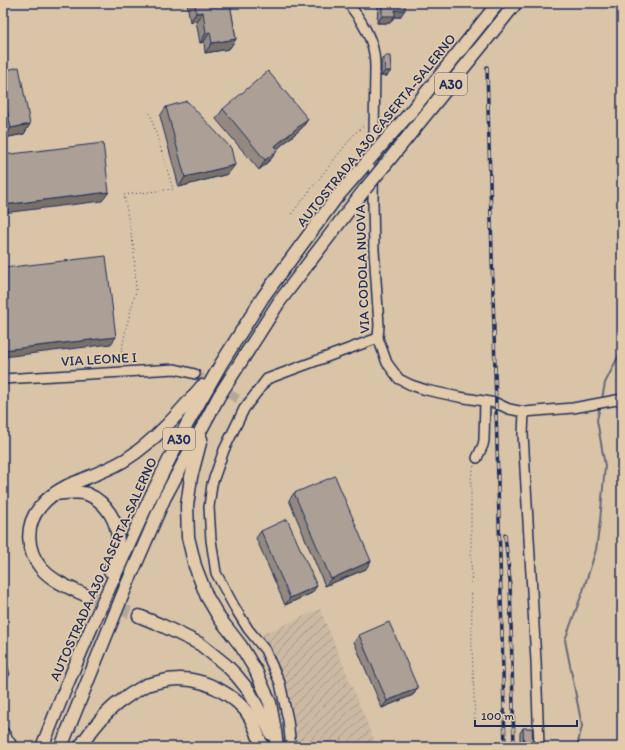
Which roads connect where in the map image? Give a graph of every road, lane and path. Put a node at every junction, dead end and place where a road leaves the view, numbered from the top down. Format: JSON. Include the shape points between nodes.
{"nodes":[{"id":1,"x":348,"y":3,"type":"edge"},
{"id":2,"x":498,"y":3,"type":"edge"},
{"id":3,"x":516,"y":3,"type":"edge"},
{"id":4,"x":150,"y":113,"type":"dead end"},
{"id":5,"x":374,"y":121,"type":"junction"},
{"id":6,"x":289,"y":217,"type":"dead end"},
{"id":7,"x":378,"y":338,"type":"junction"},
{"id":8,"x":221,"y":364,"type":"junction"},
{"id":9,"x":117,"y":372,"type":"junction"},
{"id":10,"x":195,"y":374,"type":"tunnel mouth"},
{"id":11,"x":3,"y":379,"type":"edge"},
{"id":12,"x":219,"y":396,"type":"junction"},
{"id":13,"x":621,"y":399,"type":"edge"},
{"id":14,"x":485,"y":401,"type":"junction"},
{"id":15,"x":524,"y":412,"type":"junction"},
{"id":16,"x":477,"y":458,"type":"joint"},
{"id":17,"x":54,"y":494,"type":"junction"},
{"id":18,"x":85,"y":595,"type":"tunnel mouth"},
{"id":19,"x":139,"y":616,"type":"tunnel mouth"},
{"id":20,"x":92,"y":626,"type":"junction"},
{"id":21,"x":260,"y":713,"type":"junction"},
{"id":22,"x":475,"y":721,"type":"dead end"},
{"id":23,"x":3,"y":733,"type":"edge"},
{"id":24,"x":12,"y":747,"type":"edge"},
{"id":25,"x":42,"y":747,"type":"edge"},
{"id":26,"x":61,"y":747,"type":"edge"},
{"id":27,"x":80,"y":747,"type":"edge"},
{"id":28,"x":262,"y":747,"type":"edge"},
{"id":29,"x":266,"y":747,"type":"edge"},
{"id":30,"x":276,"y":747,"type":"edge"},
{"id":31,"x":291,"y":747,"type":"edge"},
{"id":32,"x":539,"y":747,"type":"edge"}],
"edges":[{"from":1,"to":5,"type":"street","name":"VIA CODOLA NUOVA","via":[[362,21],[372,42],[375,67]]},
{"from":2,"to":8,"type":"highway","name":"AUTOSTRADA A30 CASERTA-SALERNO","number":"A30","bridge":true,"via":[[336,198],[263,297]]},
{"from":3,"to":12,"type":"highway","name":"AUTOSTRADA A30 CASERTA-SALERNO","number":"A30","bridge":true,"via":[[365,189],[279,302]]},
{"from":4,"to":9,"type":"path","via":[[173,189],[124,195],[134,250],[136,291]]},
{"from":5,"to":6,"type":"path","via":[[355,133]]},
{"from":5,"to":7,"type":"street","name":"VIA CODOLA NUOVA","via":[[374,250]]},
{"from":7,"to":14,"type":"street","name":"VIA CODOLA NUOVA","via":[[387,363],[399,379],[426,390]]},
{"from":7,"to":31,"type":"street","via":[[267,379],[244,409],[224,450],[212,484],[209,506],[216,572],[248,629],[265,650],[280,683]]},
{"from":8,"to":17,"type":"highway","via":[[144,447],[124,460]]},
{"from":8,"to":20,"type":"highway","name":"AUTOSTRADA A30 CASERTA-SALERNO","number":"A30","via":[[150,498]]},
{"from":9,"to":10,"type":"street","name":"VIA LEONE I","via":[[175,368]]},
{"from":9,"to":11,"type":"street","name":"VIA LEONE I"},
{"from":12,"to":26,"type":"highway","name":"AUTOSTRADA A30 CASERTA-SALERNO","number":"A30","via":[[164,500]]},
{"from":12,"to":30,"type":"highway","via":[[201,441],[191,477],[187,506],[188,537],[206,597],[241,646],[256,671],[270,703]]},
{"from":13,"to":15,"type":"street","name":"VIA CODOLA NUOVA","via":[[573,408]]},
{"from":14,"to":15,"type":"street","name":"VIA CODOLA NUOVA"},
{"from":14,"to":16,"type":"street","via":[[484,440]]},
{"from":15,"to":32,"type":"street"},
{"from":16,"to":22,"type":"path","via":[[471,477]]},
{"from":17,"to":18,"type":"highway","via":[[40,507],[31,522],[29,532],[33,555],[42,569],[54,580]]},
{"from":17,"to":20,"type":"highway","via":[[86,494],[98,500],[105,506],[116,528],[117,547]]},
{"from":19,"to":21,"type":"highway","via":[[200,644],[215,656],[249,691]]},
{"from":20,"to":25,"type":"highway","name":"AUTOSTRADA A30 CASERTA-SALERNO","number":"A30"},
{"from":21,"to":29,"type":"highway"},
{"from":21,"to":30,"type":"highway"},
{"from":23,"to":24,"type":"main road"},
{"from":27,"to":28,"type":"highway","via":[[118,703],[148,685],[181,679],[196,680],[210,685],[233,699],[246,710]]}]}
